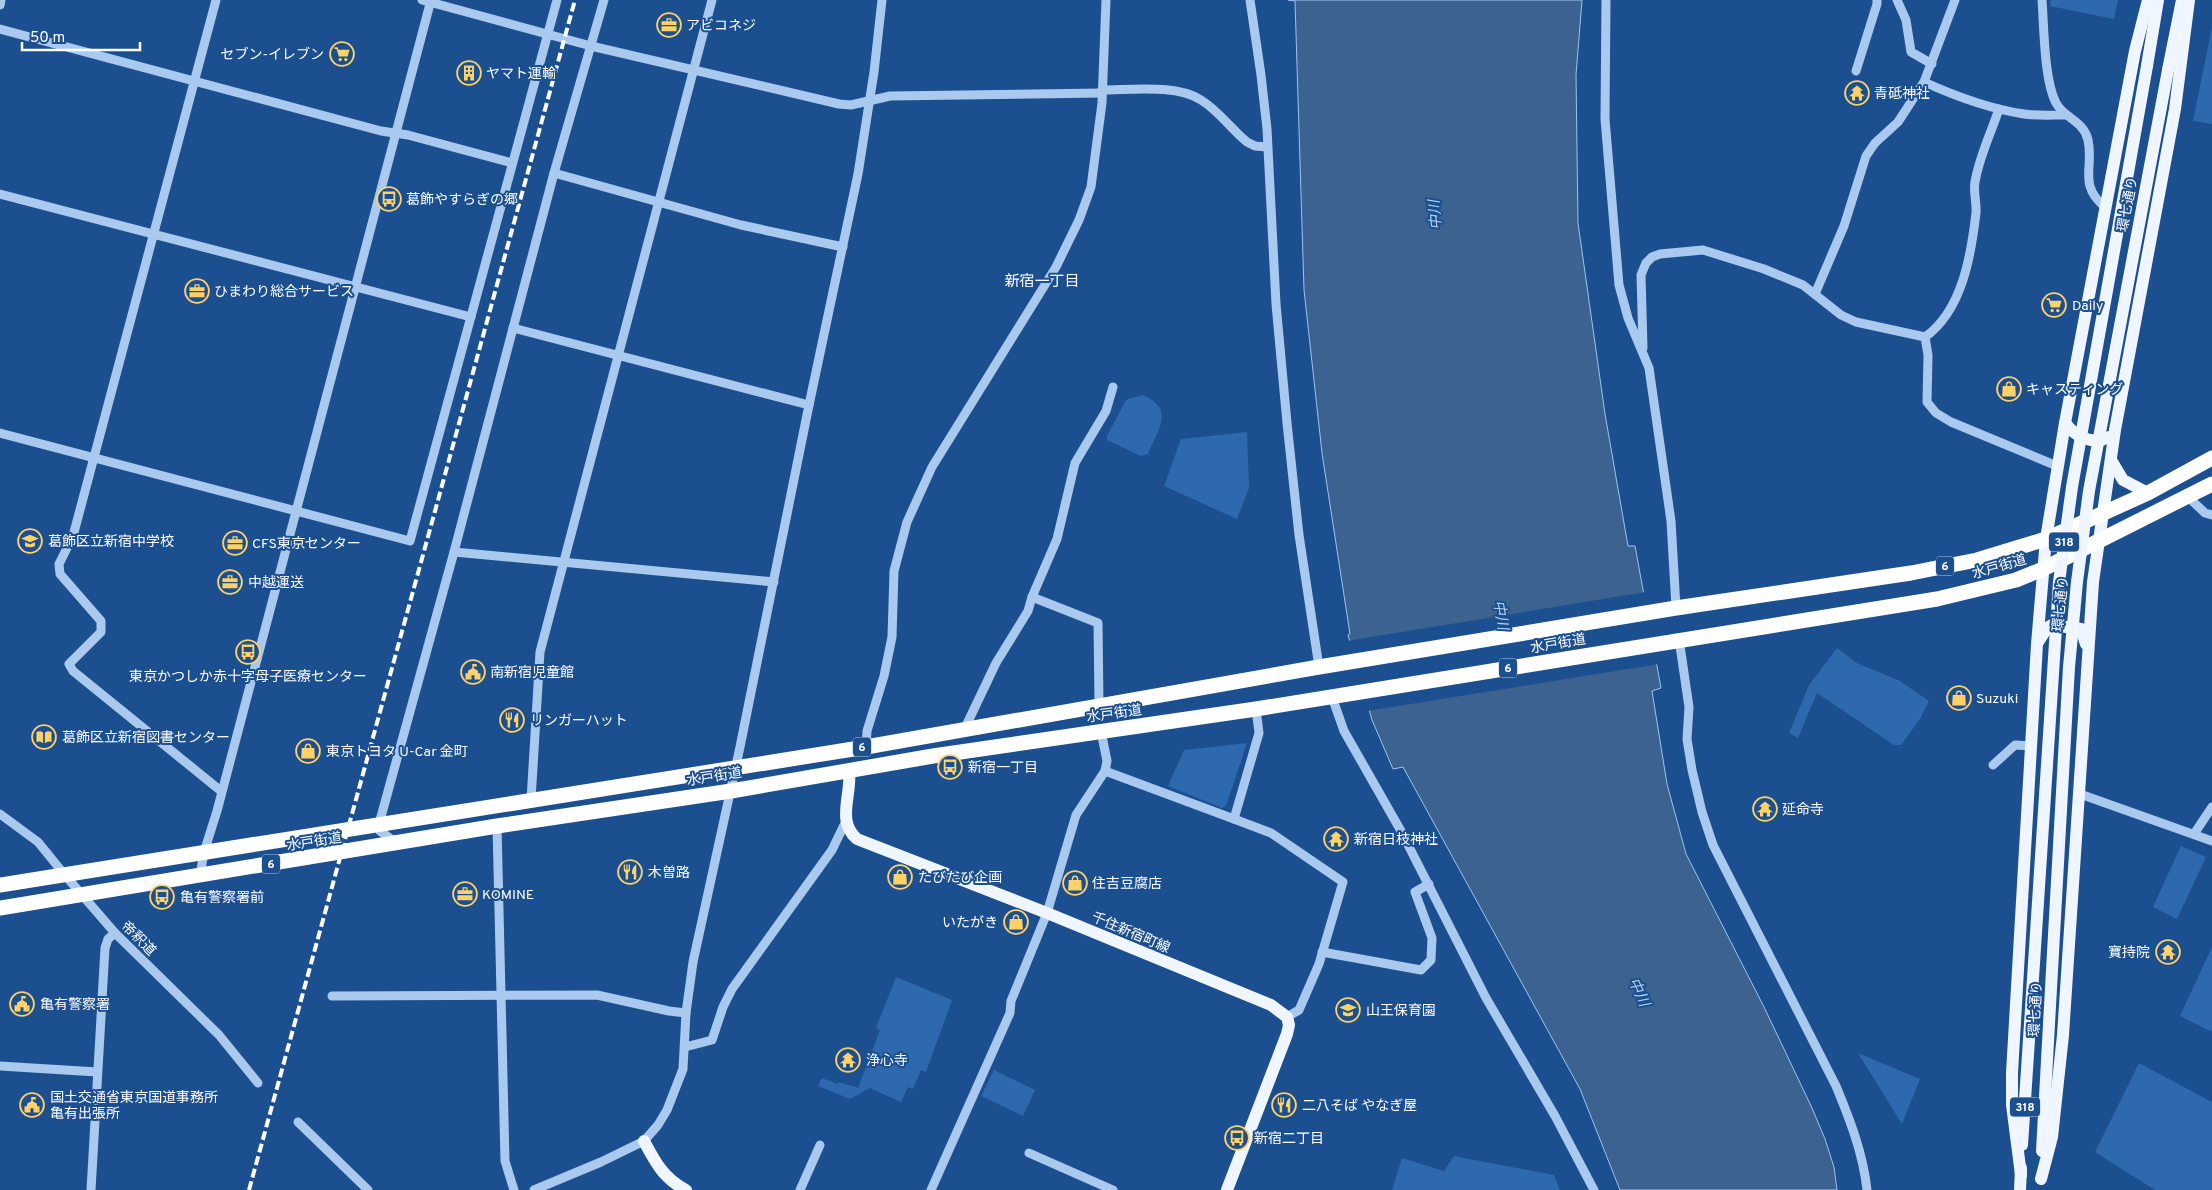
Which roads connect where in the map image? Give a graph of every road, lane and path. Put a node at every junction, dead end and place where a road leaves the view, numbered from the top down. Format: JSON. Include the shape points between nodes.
{"nodes":[{"id":1,"x":1,"y":0,"type":"edge"},
{"id":2,"x":216,"y":0,"type":"edge"},
{"id":3,"x":557,"y":0,"type":"edge"},
{"id":4,"x":604,"y":0,"type":"edge"},
{"id":5,"x":712,"y":0,"type":"edge"},
{"id":6,"x":882,"y":0,"type":"edge"},
{"id":7,"x":1106,"y":0,"type":"edge"},
{"id":8,"x":1250,"y":0,"type":"edge"},
{"id":9,"x":1606,"y":0,"type":"edge"},
{"id":10,"x":1877,"y":0,"type":"edge"},
{"id":11,"x":1897,"y":0,"type":"edge"},
{"id":12,"x":1955,"y":0,"type":"edge"},
{"id":13,"x":2042,"y":0,"type":"edge"},
{"id":14,"x":2148,"y":0,"type":"edge"},
{"id":15,"x":2158,"y":0,"type":"edge"},
{"id":16,"x":2182,"y":0,"type":"edge"},
{"id":17,"x":2189,"y":0,"type":"edge"},
{"id":18,"x":428,"y":1,"type":"edge"},
{"id":19,"x":0,"y":5,"type":"edge"},
{"id":20,"x":0,"y":29,"type":"edge"},
{"id":21,"x":548,"y":34,"type":"junction"},
{"id":22,"x":591,"y":46,"type":"junction"},
{"id":23,"x":1932,"y":64,"type":"junction"},
{"id":24,"x":692,"y":70,"type":"junction"},
{"id":25,"x":1856,"y":70,"type":"dead end"},
{"id":26,"x":195,"y":80,"type":"junction"},
{"id":27,"x":1924,"y":82,"type":"junction"},
{"id":28,"x":1102,"y":91,"type":"junction"},
{"id":29,"x":870,"y":101,"type":"junction"},
{"id":30,"x":1999,"y":109,"type":"junction"},
{"id":31,"x":2066,"y":115,"type":"junction"},
{"id":32,"x":395,"y":133,"type":"junction"},
{"id":33,"x":1267,"y":147,"type":"junction"},
{"id":34,"x":512,"y":162,"type":"junction"},
{"id":35,"x":554,"y":173,"type":"junction"},
{"id":36,"x":0,"y":194,"type":"edge"},
{"id":37,"x":658,"y":202,"type":"junction"},
{"id":38,"x":2105,"y":207,"type":"junction"},
{"id":39,"x":154,"y":234,"type":"junction"},
{"id":40,"x":843,"y":248,"type":"junction"},
{"id":41,"x":355,"y":287,"type":"junction"},
{"id":42,"x":1815,"y":294,"type":"junction"},
{"id":43,"x":471,"y":317,"type":"junction"},
{"id":44,"x":512,"y":328,"type":"junction"},
{"id":45,"x":1925,"y":337,"type":"junction"},
{"id":46,"x":1643,"y":352,"type":"junction"},
{"id":47,"x":619,"y":356,"type":"junction"},
{"id":48,"x":1113,"y":387,"type":"dead end"},
{"id":49,"x":809,"y":405,"type":"junction"},
{"id":50,"x":2065,"y":423,"type":"junction"},
{"id":51,"x":2115,"y":430,"type":"junction"},
{"id":52,"x":0,"y":433,"type":"edge"},
{"id":53,"x":95,"y":458,"type":"junction"},
{"id":54,"x":2212,"y":458,"type":"edge"},
{"id":55,"x":2111,"y":460,"type":"junction"},
{"id":56,"x":2057,"y":466,"type":"junction"},
{"id":57,"x":2212,"y":484,"type":"edge"},
{"id":58,"x":2148,"y":493,"type":"junction"},
{"id":59,"x":2188,"y":497,"type":"junction"},
{"id":60,"x":295,"y":510,"type":"junction"},
{"id":61,"x":2103,"y":514,"type":"junction"},
{"id":62,"x":2212,"y":515,"type":"edge"},
{"id":63,"x":2046,"y":539,"type":"junction"},
{"id":64,"x":2100,"y":540,"type":"junction"},
{"id":65,"x":454,"y":552,"type":"junction"},
{"id":66,"x":565,"y":562,"type":"junction"},
{"id":67,"x":2043,"y":570,"type":"junction"},
{"id":68,"x":774,"y":582,"type":"junction"},
{"id":69,"x":1032,"y":597,"type":"junction"},
{"id":70,"x":1676,"y":608,"type":"junction"},
{"id":71,"x":1672,"y":640,"type":"junction"},
{"id":72,"x":2037,"y":644,"type":"junction"},
{"id":73,"x":2087,"y":654,"type":"junction"},
{"id":74,"x":1319,"y":667,"type":"junction"},
{"id":75,"x":1332,"y":697,"type":"junction"},
{"id":76,"x":1099,"y":706,"type":"junction"},
{"id":77,"x":1256,"y":709,"type":"junction"},
{"id":78,"x":964,"y":730,"type":"junction"},
{"id":79,"x":1101,"y":730,"type":"junction"},
{"id":80,"x":866,"y":746,"type":"junction"},
{"id":81,"x":2032,"y":746,"type":"junction"},
{"id":82,"x":1993,"y":765,"type":"dead end"},
{"id":83,"x":736,"y":767,"type":"junction"},
{"id":84,"x":849,"y":771,"type":"junction"},
{"id":85,"x":1105,"y":771,"type":"junction"},
{"id":86,"x":221,"y":791,"type":"junction"},
{"id":87,"x":731,"y":791,"type":"junction"},
{"id":88,"x":2080,"y":794,"type":"junction"},
{"id":89,"x":531,"y":800,"type":"junction"},
{"id":90,"x":2212,"y":807,"type":"edge"},
{"id":91,"x":0,"y":814,"type":"edge"},
{"id":92,"x":1234,"y":819,"type":"junction"},
{"id":93,"x":846,"y":821,"type":"junction"},
{"id":94,"x":379,"y":824,"type":"junction"},
{"id":95,"x":497,"y":826,"type":"junction"},
{"id":96,"x":2194,"y":834,"type":"junction"},
{"id":97,"x":2212,"y":841,"type":"edge"},
{"id":98,"x":396,"y":843,"type":"junction"},
{"id":99,"x":204,"y":852,"type":"junction"},
{"id":100,"x":64,"y":874,"type":"junction"},
{"id":101,"x":200,"y":876,"type":"junction"},
{"id":102,"x":1429,"y":884,"type":"junction"},
{"id":103,"x":0,"y":885,"type":"edge"},
{"id":104,"x":83,"y":895,"type":"junction"},
{"id":105,"x":0,"y":908,"type":"edge"},
{"id":106,"x":1047,"y":913,"type":"junction"},
{"id":107,"x":115,"y":932,"type":"junction"},
{"id":108,"x":1322,"y":952,"type":"junction"},
{"id":109,"x":332,"y":996,"type":"dead end"},
{"id":110,"x":502,"y":996,"type":"junction"},
{"id":111,"x":686,"y":1013,"type":"junction"},
{"id":112,"x":1287,"y":1017,"type":"junction"},
{"id":113,"x":685,"y":1046,"type":"junction"},
{"id":114,"x":0,"y":1066,"type":"edge"},
{"id":115,"x":97,"y":1072,"type":"junction"},
{"id":116,"x":258,"y":1083,"type":"dead end"},
{"id":117,"x":298,"y":1122,"type":"dead end"},
{"id":118,"x":644,"y":1141,"type":"junction"},
{"id":119,"x":820,"y":1145,"type":"dead end"},
{"id":120,"x":1029,"y":1153,"type":"dead end"},
{"id":121,"x":2021,"y":1175,"type":"junction"},
{"id":122,"x":2041,"y":1184,"type":"edge"},
{"id":123,"x":91,"y":1190,"type":"edge"},
{"id":124,"x":368,"y":1190,"type":"edge"},
{"id":125,"x":514,"y":1190,"type":"edge"},
{"id":126,"x":534,"y":1190,"type":"edge"},
{"id":127,"x":684,"y":1190,"type":"edge"},
{"id":128,"x":800,"y":1190,"type":"edge"},
{"id":129,"x":931,"y":1190,"type":"edge"},
{"id":130,"x":1113,"y":1190,"type":"edge"},
{"id":131,"x":1227,"y":1190,"type":"edge"},
{"id":132,"x":1594,"y":1190,"type":"edge"},
{"id":133,"x":1867,"y":1190,"type":"edge"},
{"id":134,"x":2020,"y":1190,"type":"edge"}],
"edges":[{"from":1,"to":19,"type":"street"},
{"from":2,"to":26,"type":"street"},
{"from":3,"to":21,"type":"street"},
{"from":4,"to":22,"type":"street"},
{"from":5,"to":24,"type":"street"},
{"from":6,"to":29,"type":"street"},
{"from":7,"to":28,"type":"street"},
{"from":8,"to":33,"type":"street"},
{"from":9,"to":46,"type":"street","via":[[1605,119],[1619,285],[1628,318]]},
{"from":10,"to":25,"type":"street"},
{"from":11,"to":23,"type":"street","via":[[1906,20],[1911,52]]},
{"from":12,"to":23,"type":"street"},
{"from":13,"to":31,"type":"street","via":[[2051,89],[2056,104]]},
{"from":14,"to":38,"type":"main road"},
{"from":15,"to":121,"type":"main road","name":"環七通り","number":"318","bridge":true,"via":[[2072,487],[2059,582]]},
{"from":16,"to":122,"type":"main road","name":"環七通り","number":"318","bridge":true,"via":[[2089,491],[2077,582],[2069,667]]},
{"from":17,"to":51,"type":"main road","via":[[2175,110]]},
{"from":18,"to":21,"type":"street"},
{"from":18,"to":32,"type":"street"},
{"from":20,"to":26,"type":"street"},
{"from":21,"to":22,"type":"street"},
{"from":21,"to":34,"type":"street"},
{"from":22,"to":24,"type":"street"},
{"from":22,"to":35,"type":"street"},
{"from":23,"to":27,"type":"street"},
{"from":24,"to":29,"type":"street","via":[[839,104]]},
{"from":24,"to":37,"type":"street"},
{"from":26,"to":32,"type":"street"},
{"from":26,"to":39,"type":"street"},
{"from":27,"to":30,"type":"street"},
{"from":27,"to":42,"type":"street","via":[[1898,122],[1866,156],[1844,226]]},
{"from":28,"to":29,"type":"street","via":[[890,96]]},
{"from":28,"to":33,"type":"street","via":[[1184,93],[1200,99],[1247,142]]},
{"from":28,"to":80,"type":"street","via":[[1091,187],[1079,220],[1056,267],[932,467],[908,522],[894,571],[892,637],[867,731]]},
{"from":29,"to":40,"type":"street"},
{"from":30,"to":31,"type":"street","via":[[2025,114]]},
{"from":30,"to":45,"type":"street","via":[[1974,185],[1976,210],[1968,263],[1941,324]]},
{"from":31,"to":38,"type":"street","via":[[2081,125],[2088,140],[2090,190]]},
{"from":32,"to":34,"type":"street"},
{"from":32,"to":41,"type":"street"},
{"from":33,"to":74,"type":"street","via":[[1280,348],[1299,535]]},
{"from":34,"to":43,"type":"street"},
{"from":35,"to":37,"type":"street"},
{"from":35,"to":44,"type":"street"},
{"from":36,"to":39,"type":"street"},
{"from":37,"to":40,"type":"street"},
{"from":37,"to":47,"type":"street"},
{"from":38,"to":50,"type":"main road"},
{"from":39,"to":41,"type":"street"},
{"from":39,"to":53,"type":"street"},
{"from":40,"to":49,"type":"street"},
{"from":41,"to":43,"type":"street"},
{"from":41,"to":60,"type":"street"},
{"from":42,"to":45,"type":"street","via":[[1841,315],[1856,322]]},
{"from":42,"to":46,"type":"street","via":[[1804,285],[1764,269],[1704,250],[1660,254],[1646,263],[1641,275]]},
{"from":43,"to":60,"type":"street","via":[[410,541]]},
{"from":44,"to":47,"type":"street"},
{"from":44,"to":65,"type":"street"},
{"from":45,"to":56,"type":"street","via":[[1927,402],[1936,413],[1950,422]]},
{"from":46,"to":70,"type":"street","via":[[1649,368],[1671,522]]},
{"from":47,"to":49,"type":"street"},
{"from":47,"to":66,"type":"street"},
{"from":48,"to":69,"type":"street","via":[[1106,410],[1075,463],[1057,539]]},
{"from":49,"to":68,"type":"street"},
{"from":50,"to":51,"type":"main road","via":[[2078,437],[2098,440],[2108,439]]},
{"from":50,"to":56,"type":"main road"},
{"from":51,"to":55,"type":"main road"},
{"from":52,"to":53,"type":"street"},
{"from":53,"to":60,"type":"street"},
{"from":53,"to":86,"type":"street","via":[[73,536],[59,564],[60,574],[101,621],[101,632],[69,664],[133,721]]},
{"from":54,"to":58,"type":"highway","name":"水戸街道","number":"6"},
{"from":55,"to":58,"type":"main road","via":[[2123,480]]},
{"from":55,"to":61,"type":"main road"},
{"from":56,"to":63,"type":"main road"},
{"from":57,"to":59,"type":"highway","name":"水戸街道","number":"6"},
{"from":58,"to":61,"type":"highway","name":"水戸街道","number":"6"},
{"from":59,"to":62,"type":"street","via":[[2204,513]]},
{"from":59,"to":64,"type":"highway","name":"水戸街道","number":"6"},
{"from":60,"to":86,"type":"street"},
{"from":61,"to":63,"type":"highway","name":"水戸街道","number":"6"},
{"from":61,"to":64,"type":"main road"},
{"from":63,"to":67,"type":"main road"},
{"from":63,"to":70,"type":"highway","name":"水戸街道","number":"6","via":[[1977,560]]},
{"from":64,"to":67,"type":"highway","name":"水戸街道","number":"6"},
{"from":64,"to":73,"type":"main road"},
{"from":65,"to":66,"type":"street"},
{"from":65,"to":94,"type":"street"},
{"from":66,"to":68,"type":"street"},
{"from":66,"to":89,"type":"street","via":[[540,652]]},
{"from":67,"to":71,"type":"highway","name":"水戸街道","number":"6","via":[[2016,580],[1936,599]]},
{"from":67,"to":72,"type":"main road"},
{"from":68,"to":83,"type":"street"},
{"from":69,"to":76,"type":"street","via":[[1098,623]]},
{"from":69,"to":78,"type":"street","via":[[1026,617],[996,663]]},
{"from":70,"to":74,"type":"highway","name":"水戸街道","number":"6"},
{"from":71,"to":75,"type":"highway","name":"水戸街道","number":"6"},
{"from":71,"to":133,"type":"street","via":[[1689,707],[1687,739],[1698,798],[1713,845],[1836,1086],[1861,1151]]},
{"from":72,"to":73,"type":"main road","via":[[2052,624],[2081,629]]},
{"from":72,"to":81,"type":"main road"},
{"from":73,"to":88,"type":"main road"},
{"from":74,"to":76,"type":"highway","name":"水戸街道","number":"6"},
{"from":75,"to":77,"type":"highway","name":"水戸街道","number":"6"},
{"from":75,"to":102,"type":"street","via":[[1344,731]]},
{"from":76,"to":78,"type":"highway","name":"水戸街道","number":"6"},
{"from":77,"to":79,"type":"highway","name":"水戸街道","number":"6"},
{"from":77,"to":92,"type":"street","via":[[1259,733]]},
{"from":78,"to":80,"type":"highway","name":"水戸街道","number":"6"},
{"from":79,"to":84,"type":"highway","name":"水戸街道","number":"6"},
{"from":79,"to":85,"type":"street","via":[[1107,761]]},
{"from":80,"to":83,"type":"highway","name":"水戸街道","number":"6"},
{"from":81,"to":82,"type":"street","via":[[2015,745]]},
{"from":81,"to":121,"type":"main road","via":[[2012,1073],[2012,1105]]},
{"from":83,"to":87,"type":"street"},
{"from":83,"to":89,"type":"highway","name":"水戸街道","number":"6"},
{"from":84,"to":87,"type":"highway","name":"水戸街道","number":"6"},
{"from":84,"to":93,"type":"main road"},
{"from":85,"to":92,"type":"street"},
{"from":85,"to":106,"type":"street","via":[[1076,815]]},
{"from":86,"to":99,"type":"street"},
{"from":87,"to":95,"type":"highway","name":"水戸街道","number":"6"},
{"from":87,"to":111,"type":"street","via":[[700,927]]},
{"from":88,"to":96,"type":"street"},
{"from":88,"to":122,"type":"main road","via":[[2058,1091]]},
{"from":89,"to":94,"type":"highway","name":"水戸街道","number":"6"},
{"from":90,"to":96,"type":"street"},
{"from":91,"to":100,"type":"street","name":"帝釈道","via":[[38,842]]},
{"from":92,"to":108,"type":"street","via":[[1271,834],[1343,882]]},
{"from":93,"to":106,"type":"main road","name":"千住新宿町線","via":[[848,832],[857,839]]},
{"from":93,"to":113,"type":"street","via":[[832,850],[732,988],[712,1040]]},
{"from":94,"to":98,"type":"street","via":[[380,832]]},
{"from":94,"to":99,"type":"highway","name":"水戸街道","number":"6"},
{"from":95,"to":98,"type":"highway","name":"水戸街道","number":"6"},
{"from":95,"to":110,"type":"street"},
{"from":96,"to":97,"type":"street"},
{"from":98,"to":101,"type":"highway","name":"水戸街道","number":"6"},
{"from":99,"to":100,"type":"highway","name":"水戸街道","number":"6"},
{"from":99,"to":101,"type":"street"},
{"from":100,"to":103,"type":"highway","name":"水戸街道","number":"6"},
{"from":100,"to":104,"type":"street","name":"帝釈道"},
{"from":101,"to":104,"type":"highway","name":"水戸街道","number":"6"},
{"from":102,"to":108,"type":"street","via":[[1416,892],[1432,938],[1431,960],[1421,970]]},
{"from":102,"to":132,"type":"street","via":[[1486,998],[1556,1116]]},
{"from":104,"to":105,"type":"highway","name":"水戸街道","number":"6"},
{"from":104,"to":107,"type":"street","name":"帝釈道"},
{"from":106,"to":112,"type":"main road","name":"千住新宿町線","via":[[1271,1005]]},
{"from":106,"to":129,"type":"street","via":[[1011,1001],[1010,1013]]},
{"from":107,"to":115,"type":"street","via":[[105,948]]},
{"from":107,"to":116,"type":"street","name":"帝釈道","via":[[219,1035]]},
{"from":108,"to":112,"type":"street","via":[[1300,1010]]},
{"from":109,"to":110,"type":"street"},
{"from":110,"to":111,"type":"street","via":[[597,995]]},
{"from":110,"to":125,"type":"street","via":[[505,1161]]},
{"from":111,"to":113,"type":"street"},
{"from":112,"to":131,"type":"main road","via":[[1287,1034]]},
{"from":113,"to":118,"type":"street","via":[[683,1070],[667,1110]]},
{"from":114,"to":115,"type":"street"},
{"from":115,"to":123,"type":"street"},
{"from":117,"to":124,"type":"street"},
{"from":118,"to":126,"type":"street"},
{"from":118,"to":127,"type":"main road","via":[[656,1165]]},
{"from":119,"to":128,"type":"street"},
{"from":120,"to":130,"type":"street"},
{"from":121,"to":134,"type":"main road","name":"環七通り","number":"318"}]}
